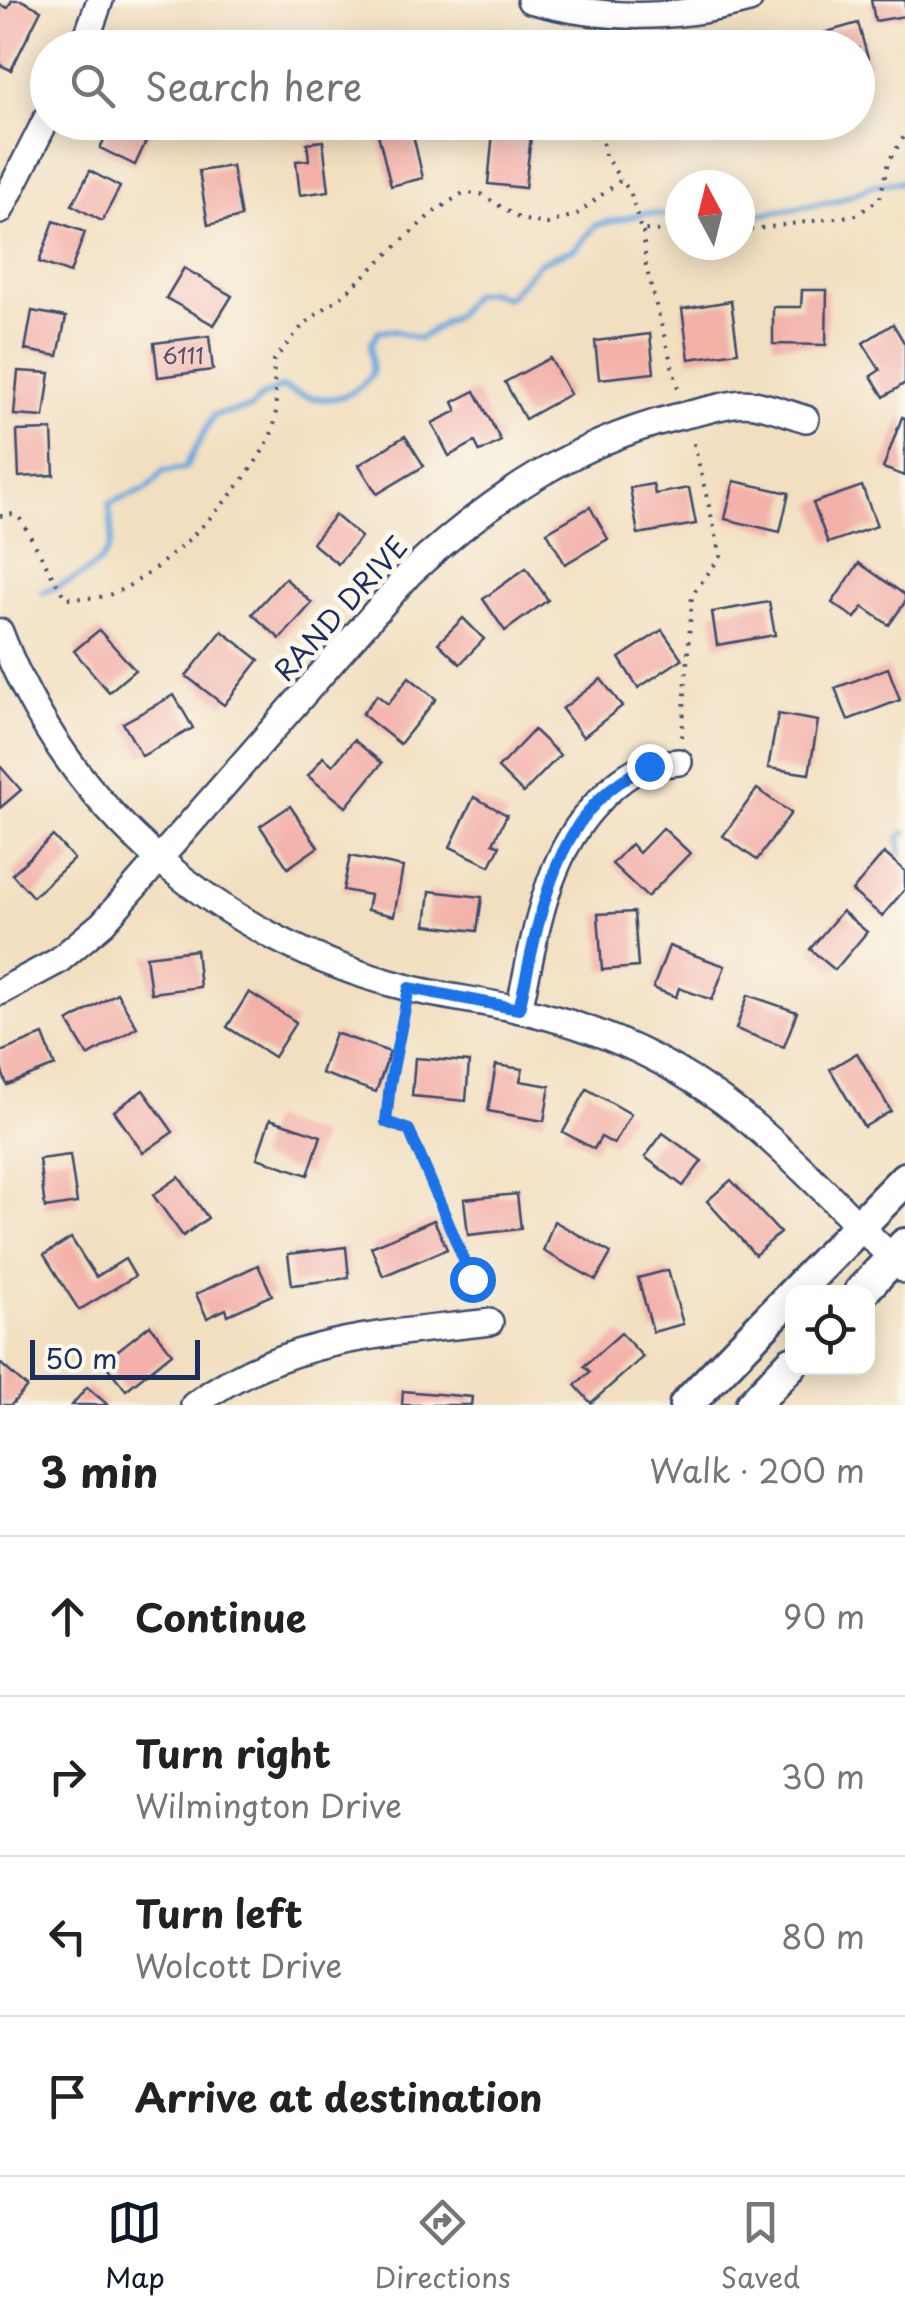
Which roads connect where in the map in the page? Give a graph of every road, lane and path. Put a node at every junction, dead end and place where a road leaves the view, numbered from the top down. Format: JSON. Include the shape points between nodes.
{"nodes":[{"id":1,"x":100,"y":0,"type":"edge"},
{"id":2,"x":530,"y":0,"type":"edge"},
{"id":3,"x":749,"y":0,"type":"edge"},
{"id":4,"x":89,"y":30,"type":"edge"},
{"id":5,"x":905,"y":134,"type":"edge"},
{"id":6,"x":36,"y":140,"type":"edge"},
{"id":7,"x":602,"y":140,"type":"edge"},
{"id":8,"x":621,"y":180,"type":"junction"},
{"id":9,"x":0,"y":211,"type":"edge"},
{"id":10,"x":755,"y":229,"type":"edge"},
{"id":11,"x":642,"y":231,"type":"junction"},
{"id":12,"x":665,"y":231,"type":"edge"},
{"id":13,"x":686,"y":414,"type":"junction"},
{"id":14,"x":806,"y":419,"type":"dead end"},
{"id":15,"x":0,"y":516,"type":"edge"},
{"id":16,"x":0,"y":632,"type":"edge"},
{"id":17,"x":679,"y":762,"type":"joint"},
{"id":18,"x":159,"y":861,"type":"junction"},
{"id":19,"x":409,"y":988,"type":"junction"},
{"id":20,"x":0,"y":992,"type":"edge"},
{"id":21,"x":519,"y":1009,"type":"junction"},
{"id":22,"x":905,"y":1180,"type":"edge"},
{"id":23,"x":860,"y":1225,"type":"junction"},
{"id":24,"x":901,"y":1258,"type":"edge"},
{"id":25,"x":803,"y":1285,"type":"edge"},
{"id":26,"x":869,"y":1285,"type":"edge"},
{"id":27,"x":785,"y":1303,"type":"edge"},
{"id":28,"x":490,"y":1322,"type":"joint"},
{"id":29,"x":785,"y":1371,"type":"edge"},
{"id":30,"x":194,"y":1405,"type":"edge"},
{"id":31,"x":686,"y":1405,"type":"edge"},
{"id":32,"x":752,"y":1405,"type":"edge"}],
"edges":[{"from":1,"to":4,"type":"street"},
{"from":2,"to":3,"type":"street","via":[[625,17],[710,11]]},
{"from":5,"to":10,"type":"path","via":[[888,162],[880,198],[857,214]]},
{"from":6,"to":9,"type":"street"},
{"from":7,"to":8,"type":"path"},
{"from":8,"to":11,"type":"path"},
{"from":8,"to":15,"type":"path","via":[[577,214],[548,224],[520,220],[481,194],[463,193],[431,214],[302,326],[274,360],[271,435],[216,514],[142,579],[106,596],[65,598],[21,520]]},
{"from":11,"to":12,"type":"path"},
{"from":11,"to":13,"type":"path"},
{"from":13,"to":14,"type":"street","name":"RAND DRIVE","via":[[754,404]]},
{"from":13,"to":17,"type":"path","via":[[721,556],[692,595]]},
{"from":13,"to":18,"type":"street","name":"RAND DRIVE","via":[[546,469],[452,534],[409,574]]},
{"from":16,"to":18,"type":"street","via":[[55,739],[118,822]]},
{"from":17,"to":21,"type":"street","via":[[649,766],[615,784],[565,844]]},
{"from":18,"to":19,"type":"street","via":[[289,946]]},
{"from":18,"to":20,"type":"street","name":"RAND DRIVE","via":[[82,942]]},
{"from":19,"to":21,"type":"street"},
{"from":19,"to":28,"type":"path","via":[[386,1122],[409,1130]]},
{"from":21,"to":23,"type":"street","via":[[638,1050],[695,1082],[755,1124]]},
{"from":22,"to":23,"type":"main road"},
{"from":23,"to":24,"type":"street"},
{"from":23,"to":25,"type":"main road"},
{"from":24,"to":26,"type":"main road"},
{"from":27,"to":31,"type":"main road"},
{"from":28,"to":30,"type":"street","via":[[299,1350],[224,1383]]},
{"from":29,"to":32,"type":"main road"}]}
